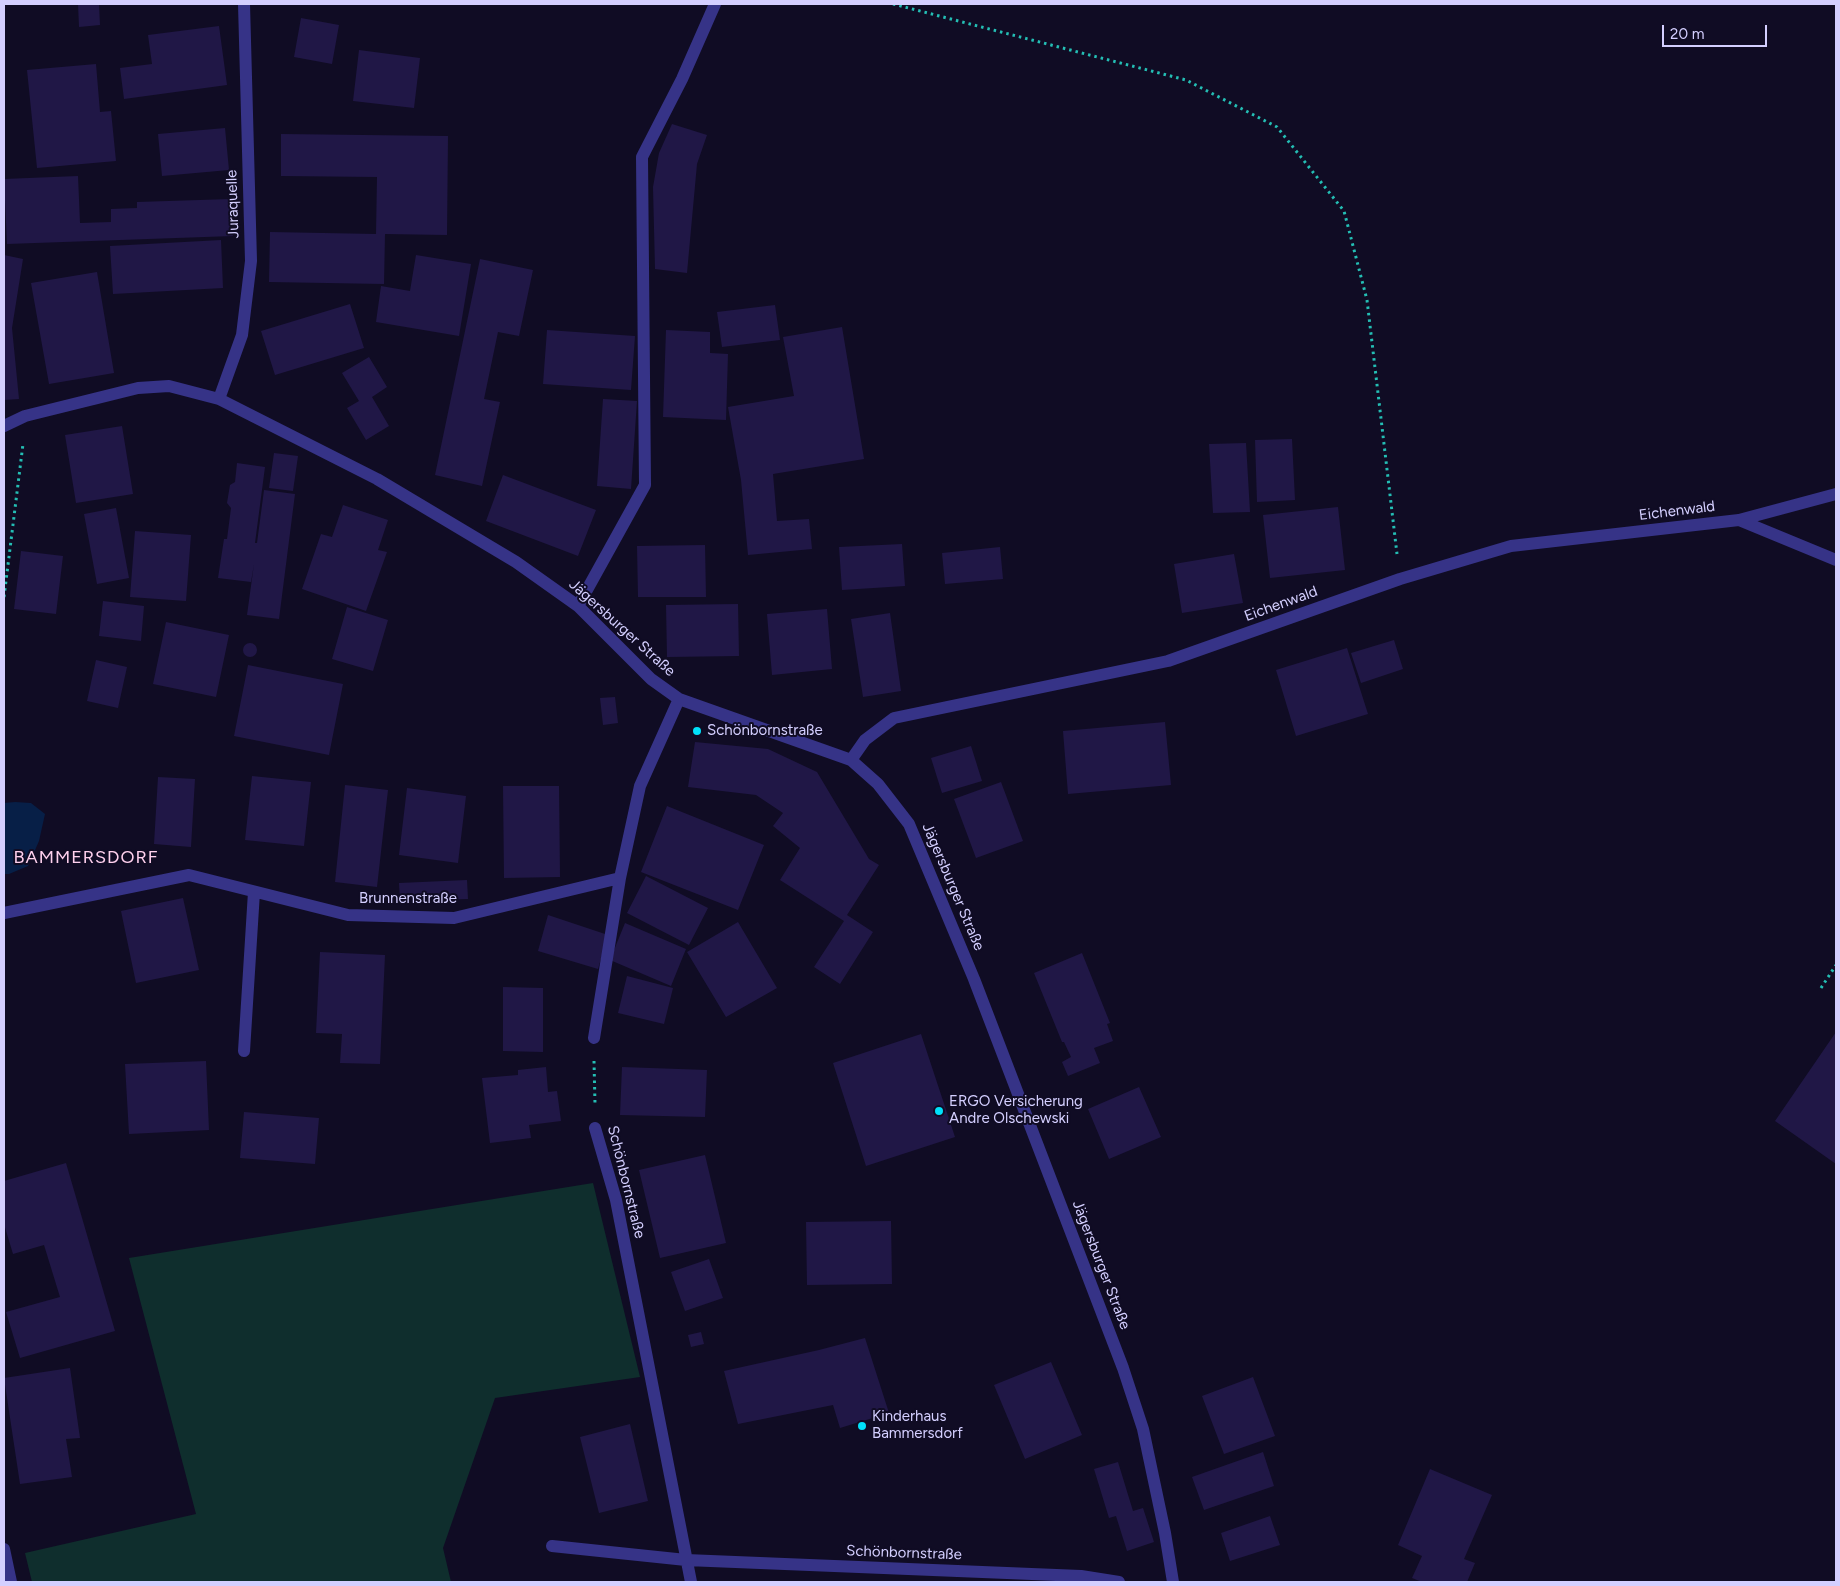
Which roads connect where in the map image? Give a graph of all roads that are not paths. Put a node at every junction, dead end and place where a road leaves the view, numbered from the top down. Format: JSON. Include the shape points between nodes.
{"nodes":[{"id":1,"x":244,"y":4,"type":"edge"},
{"id":2,"x":715,"y":4,"type":"edge"},
{"id":3,"x":219,"y":399,"type":"junction"},
{"id":4,"x":4,"y":426,"type":"edge"},
{"id":5,"x":1836,"y":494,"type":"edge"},
{"id":6,"x":1739,"y":520,"type":"junction"},
{"id":7,"x":1836,"y":560,"type":"edge"},
{"id":8,"x":578,"y":606,"type":"junction"},
{"id":9,"x":679,"y":699,"type":"junction"},
{"id":10,"x":851,"y":760,"type":"junction"},
{"id":11,"x":620,"y":878,"type":"junction"},
{"id":12,"x":254,"y":892,"type":"junction"},
{"id":13,"x":4,"y":913,"type":"edge"},
{"id":14,"x":594,"y":1038,"type":"road end"},
{"id":15,"x":244,"y":1051,"type":"dead end"},
{"id":16,"x":595,"y":1128,"type":"road end"},
{"id":17,"x":552,"y":1546,"type":"dead end"},
{"id":18,"x":4,"y":1549,"type":"edge"},
{"id":19,"x":686,"y":1560,"type":"junction"},
{"id":20,"x":11,"y":1582,"type":"edge"},
{"id":21,"x":691,"y":1582,"type":"edge"},
{"id":22,"x":1119,"y":1582,"type":"edge"},
{"id":23,"x":1173,"y":1582,"type":"edge"}],
"edges":[{"from":1,"to":3,"type":"street","name":"Juraquelle","via":[[251,261],[242,335]]},
{"from":2,"to":8,"type":"street","via":[[682,79],[642,157],[645,485]]},
{"from":3,"to":4,"type":"street","name":"Jägersburger Straße","via":[[169,386],[138,388],[25,416]]},
{"from":3,"to":8,"type":"street","name":"Jägersburger Straße","via":[[378,479],[516,562]]},
{"from":5,"to":6,"type":"street","name":"Eichenwald"},
{"from":6,"to":7,"type":"street","name":"Eichenwald"},
{"from":6,"to":10,"type":"street","name":"Eichenwald","via":[[1511,546],[1400,578],[1168,661],[894,718],[865,740]]},
{"from":8,"to":9,"type":"street","name":"Jägersburger Straße","via":[[651,679]]},
{"from":9,"to":10,"type":"street","name":"Jägersburger Straße"},
{"from":9,"to":11,"type":"street","via":[[640,786]]},
{"from":10,"to":23,"type":"street","name":"Jägersburger Straße","via":[[878,784],[909,824],[974,979],[1123,1368],[1143,1429],[1166,1533]]},
{"from":11,"to":12,"type":"street","name":"Brunnenstraße","via":[[454,918],[348,915]]},
{"from":11,"to":14,"type":"street"},
{"from":12,"to":13,"type":"street","name":"Brunnenstraße","via":[[189,875]]},
{"from":12,"to":15,"type":"street"},
{"from":16,"to":19,"type":"street","name":"Schönbornstraße","via":[[616,1200]]},
{"from":17,"to":19,"type":"street","name":"Schönbornstraße"},
{"from":18,"to":20,"type":"street"},
{"from":19,"to":21,"type":"street","name":"Schönbornstraße"},
{"from":19,"to":22,"type":"street","name":"Schönbornstraße","via":[[1081,1576]]}]}
